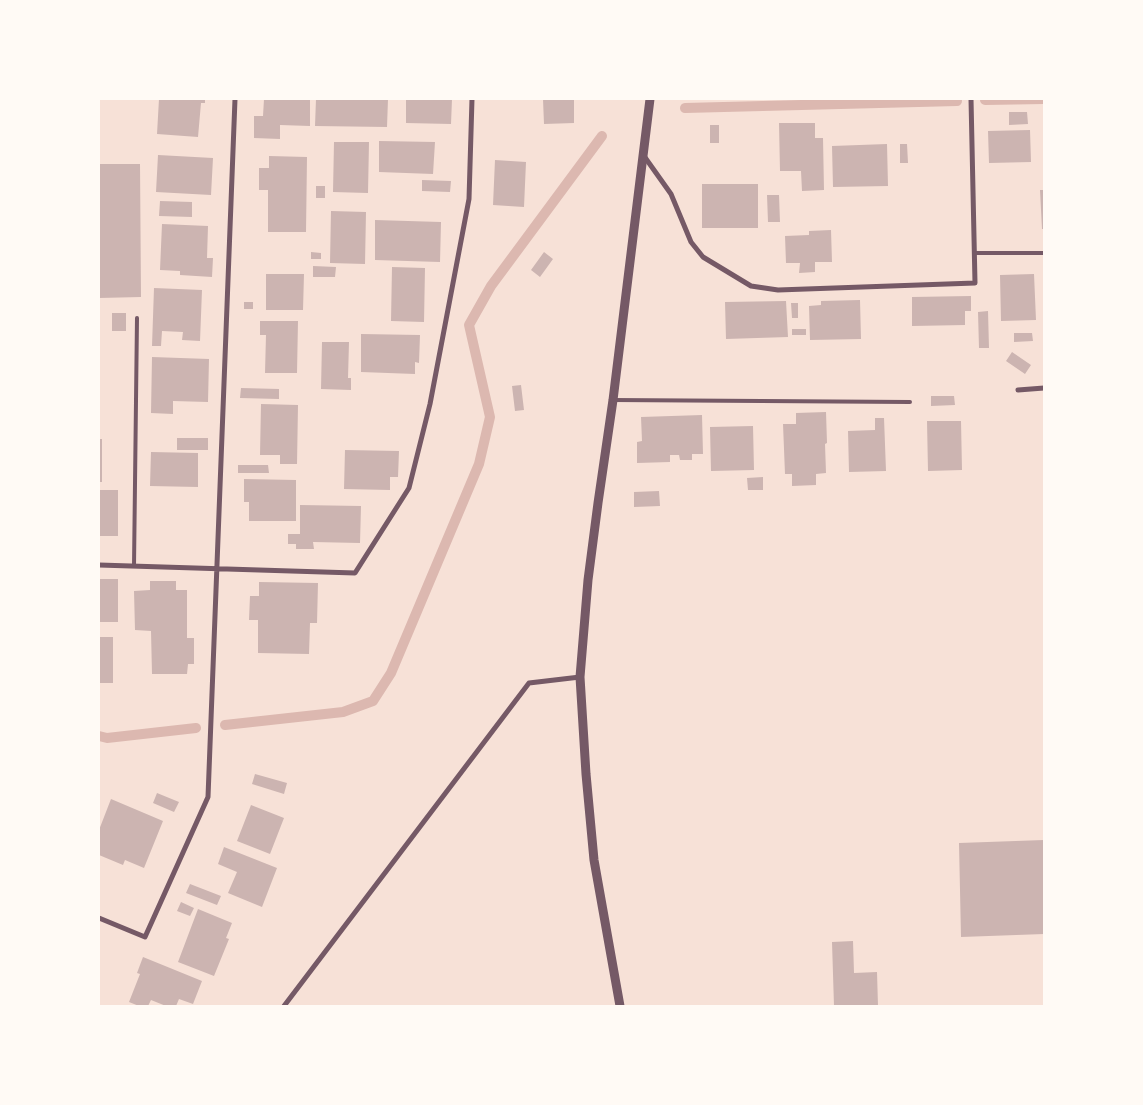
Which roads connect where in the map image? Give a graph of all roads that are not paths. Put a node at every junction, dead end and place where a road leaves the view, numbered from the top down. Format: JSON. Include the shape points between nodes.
{"nodes":[{"id":1,"x":235,"y":99,"type":"edge"},
{"id":2,"x":472,"y":99,"type":"edge"},
{"id":3,"x":650,"y":99,"type":"edge"},
{"id":4,"x":971,"y":99,"type":"edge"},
{"id":5,"x":643,"y":156,"type":"junction"},
{"id":6,"x":1044,"y":252,"type":"edge"},
{"id":7,"x":975,"y":253,"type":"junction"},
{"id":8,"x":137,"y":318,"type":"dead end"},
{"id":9,"x":1044,"y":388,"type":"edge"},
{"id":10,"x":1018,"y":390,"type":"dead end"},
{"id":11,"x":613,"y":400,"type":"junction"},
{"id":12,"x":910,"y":402,"type":"dead end"},
{"id":13,"x":99,"y":565,"type":"edge"},
{"id":14,"x":134,"y":566,"type":"junction"},
{"id":15,"x":216,"y":568,"type":"junction"},
{"id":16,"x":580,"y":677,"type":"junction"},
{"id":17,"x":99,"y":918,"type":"edge"},
{"id":18,"x":284,"y":1006,"type":"edge"},
{"id":19,"x":620,"y":1006,"type":"edge"}],
"edges":[{"from":1,"to":15,"type":"street"},
{"from":2,"to":15,"type":"street","via":[[469,199],[430,404],[409,488],[355,573]]},
{"from":3,"to":5,"type":"street"},
{"from":4,"to":7,"type":"street"},
{"from":5,"to":7,"type":"street","via":[[671,194],[691,242],[703,257],[751,286],[778,290],[975,283]]},
{"from":5,"to":11,"type":"street"},
{"from":6,"to":7,"type":"lane"},
{"from":8,"to":14,"type":"lane"},
{"from":9,"to":10,"type":"street"},
{"from":11,"to":12,"type":"lane"},
{"from":11,"to":16,"type":"street","via":[[588,580]]},
{"from":13,"to":14,"type":"street"},
{"from":14,"to":15,"type":"street"},
{"from":15,"to":17,"type":"street","via":[[208,797],[145,937]]},
{"from":16,"to":18,"type":"street","via":[[529,683]]},
{"from":16,"to":19,"type":"street","via":[[594,860]]}]}
